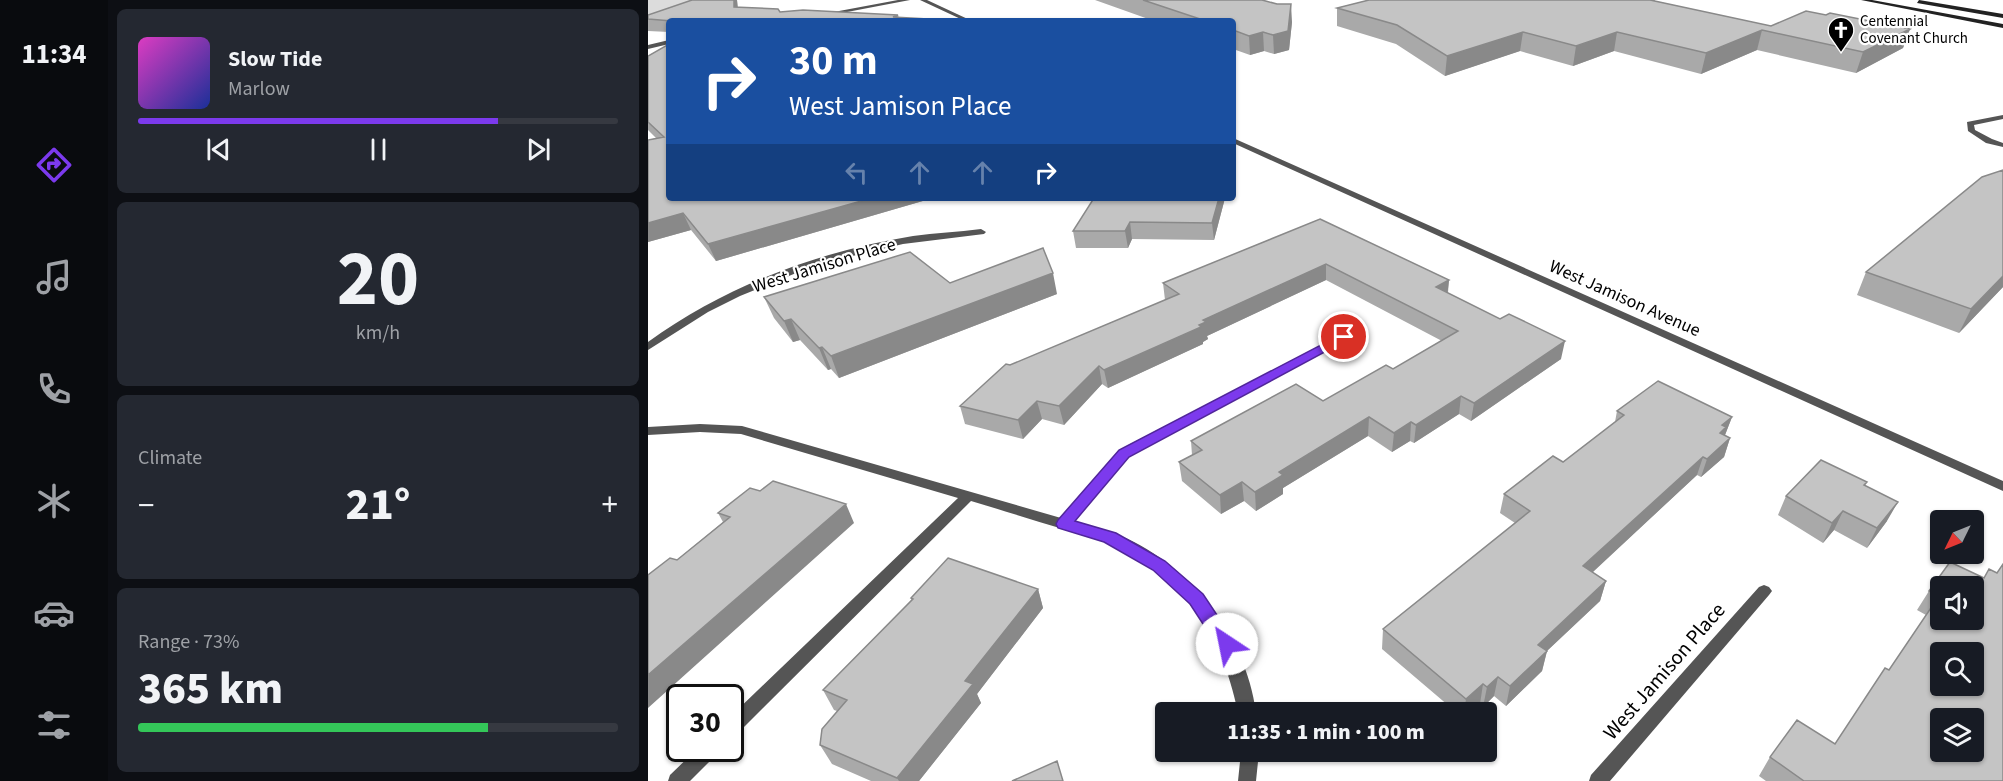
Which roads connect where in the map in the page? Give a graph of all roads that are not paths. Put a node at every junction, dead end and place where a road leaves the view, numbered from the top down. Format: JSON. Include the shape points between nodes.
{"nodes":[{"id":1,"x":907,"y":0,"type":"edge"},
{"id":2,"x":922,"y":0,"type":"edge"},
{"id":3,"x":1864,"y":0,"type":"edge"},
{"id":4,"x":1910,"y":0,"type":"edge"},
{"id":5,"x":820,"y":15,"type":"edge"},
{"id":6,"x":2003,"y":16,"type":"edge"},
{"id":7,"x":962,"y":18,"type":"edge"},
{"id":8,"x":2003,"y":26,"type":"edge"},
{"id":9,"x":666,"y":43,"type":"edge"},
{"id":10,"x":648,"y":47,"type":"edge"},
{"id":11,"x":2003,"y":117,"type":"edge"},
{"id":12,"x":1236,"y":141,"type":"edge"},
{"id":13,"x":2003,"y":145,"type":"edge"},
{"id":14,"x":981,"y":232,"type":"dead end"},
{"id":15,"x":1344,"y":337,"type":"dead end"},
{"id":16,"x":648,"y":347,"type":"edge"},
{"id":17,"x":648,"y":431,"type":"edge"},
{"id":18,"x":2003,"y":486,"type":"edge"},
{"id":19,"x":969,"y":495,"type":"junction"},
{"id":20,"x":1064,"y":524,"type":"junction"},
{"id":21,"x":1764,"y":591,"type":"dead end"},
{"id":22,"x":1244,"y":702,"type":"edge"},
{"id":23,"x":744,"y":715,"type":"edge"},
{"id":24,"x":697,"y":762,"type":"edge"},
{"id":25,"x":1249,"y":762,"type":"edge"},
{"id":26,"x":677,"y":781,"type":"edge"},
{"id":27,"x":1246,"y":781,"type":"edge"},
{"id":28,"x":1598,"y":781,"type":"edge"}],
"edges":[{"from":1,"to":5,"type":"street"},
{"from":2,"to":7,"type":"street"},
{"from":3,"to":8,"type":"main road"},
{"from":4,"to":6,"type":"main road"},
{"from":9,"to":10,"type":"street"},
{"from":11,"to":13,"type":"street","via":[[1970,124],[1972,131]]},
{"from":12,"to":18,"type":"street","name":"West Jamison Avenue"},
{"from":14,"to":16,"type":"street","name":"West Jamison Place","via":[[905,240],[794,271],[726,298]]},
{"from":15,"to":20,"type":"street","via":[[1124,453]]},
{"from":17,"to":19,"type":"street","via":[[742,430]]},
{"from":19,"to":20,"type":"street"},
{"from":19,"to":23,"type":"street"},
{"from":20,"to":22,"type":"street","via":[[1110,537],[1159,565],[1197,599],[1227,644]]},
{"from":21,"to":28,"type":"street","name":"West Jamison Place"},
{"from":24,"to":26,"type":"street"},
{"from":25,"to":27,"type":"street"}]}
